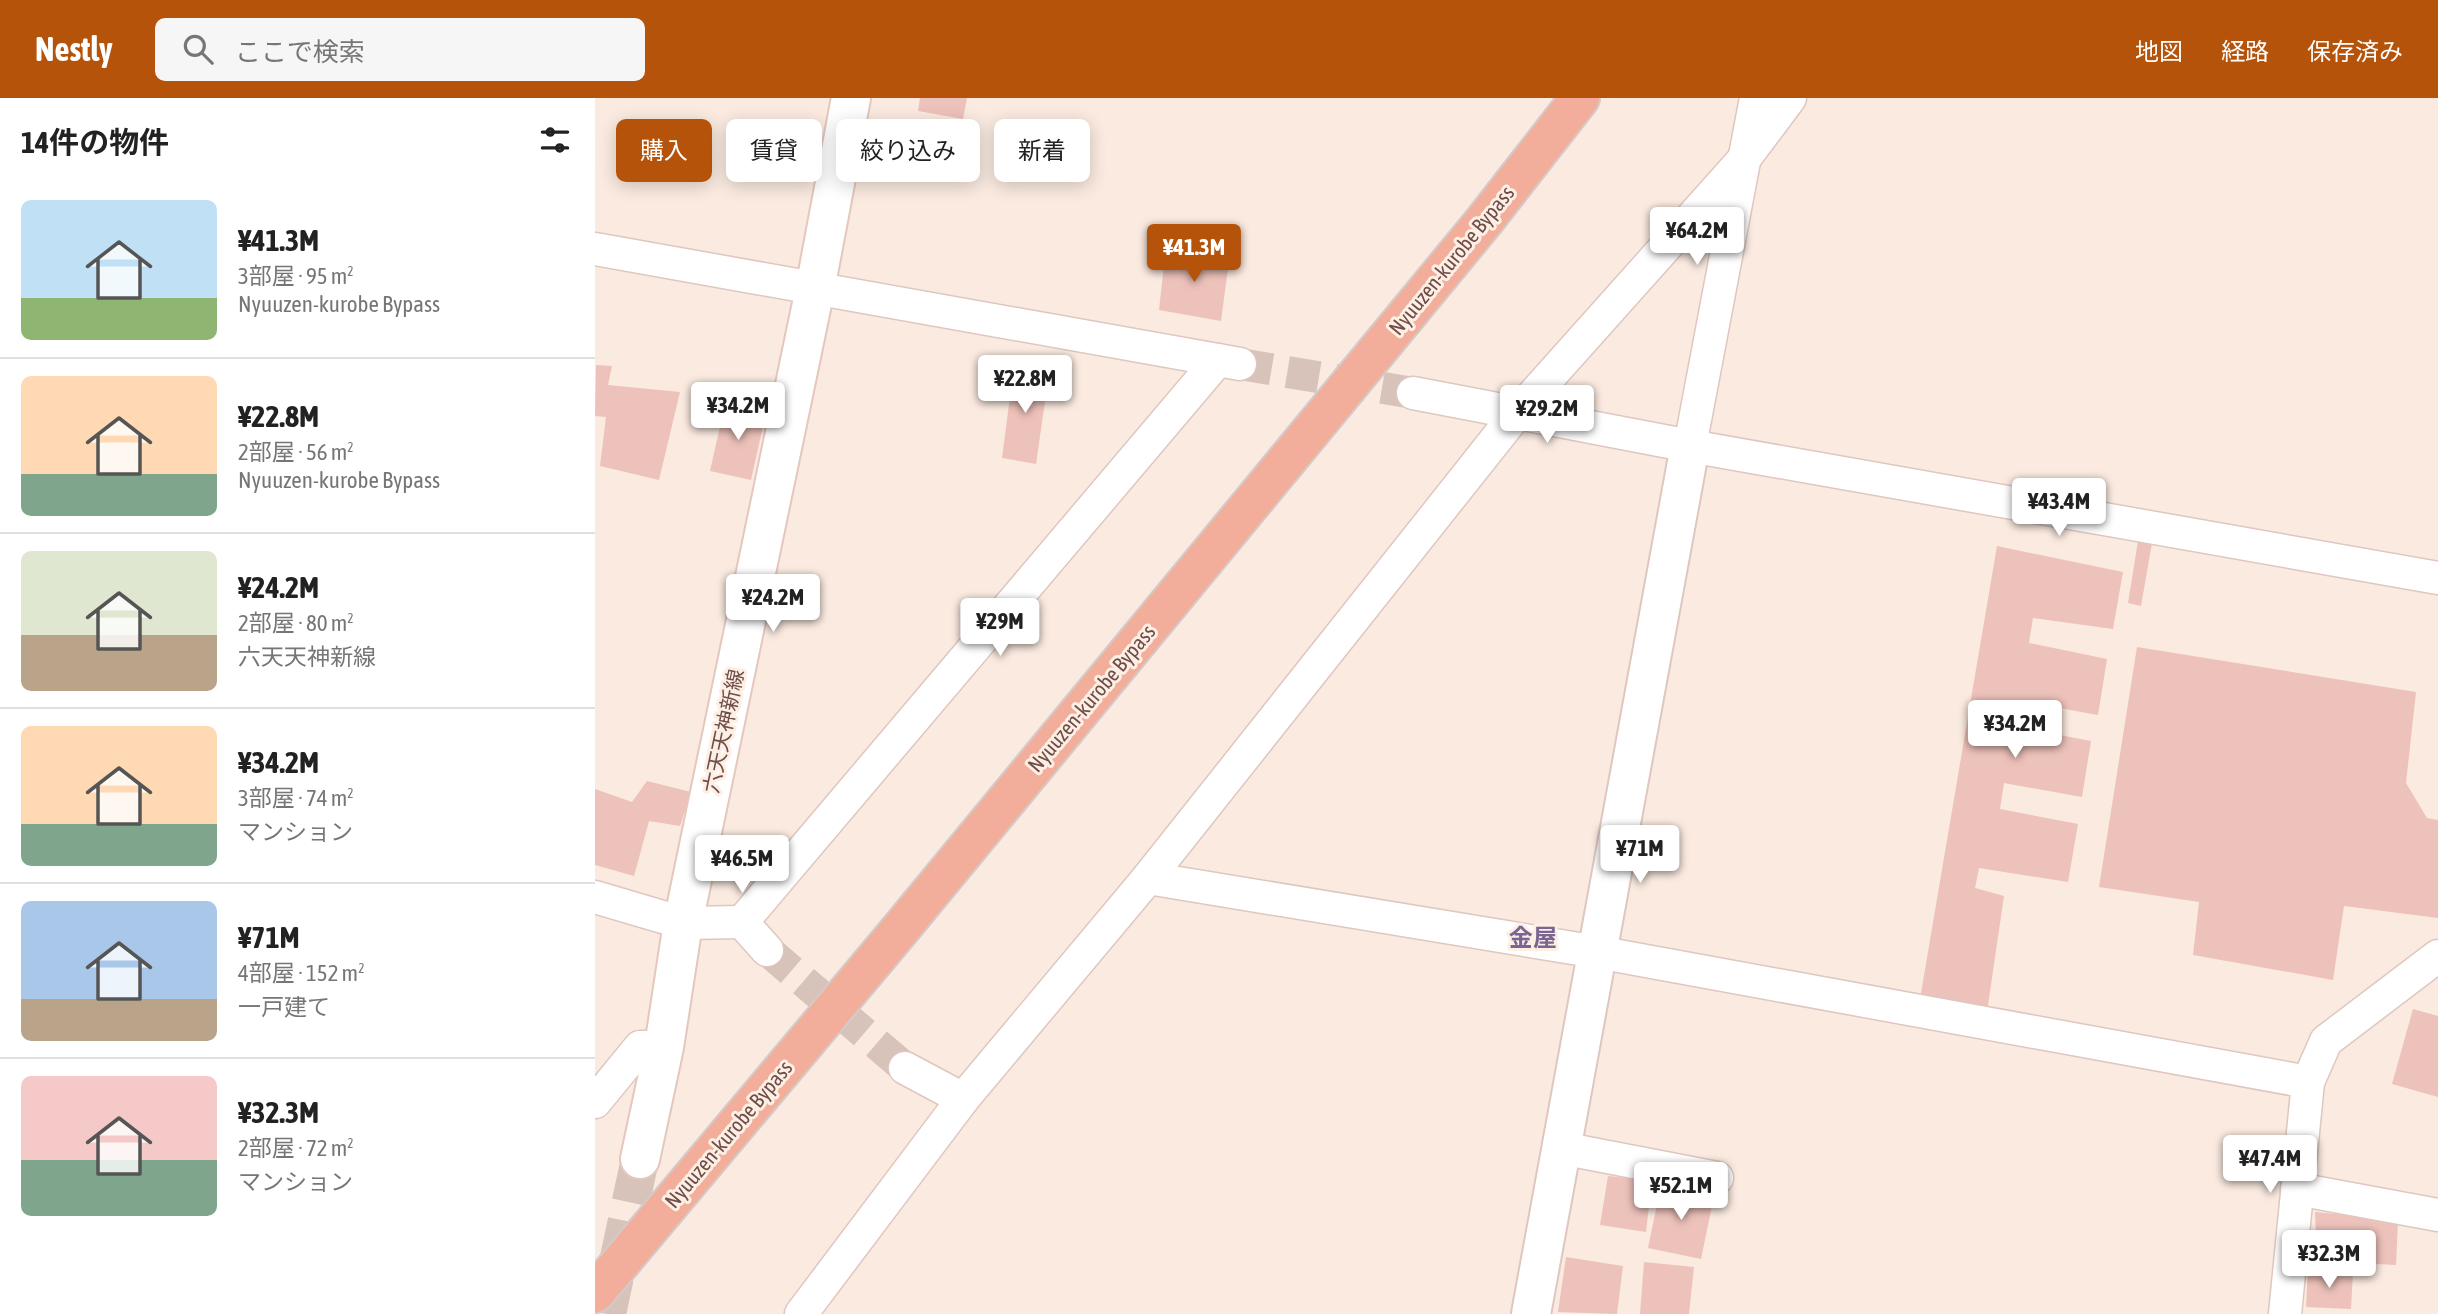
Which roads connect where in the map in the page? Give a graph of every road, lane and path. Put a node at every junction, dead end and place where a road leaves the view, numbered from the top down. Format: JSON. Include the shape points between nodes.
{"nodes":[{"id":1,"x":851,"y":98,"type":"edge"},
{"id":2,"x":1580,"y":98,"type":"edge"},
{"id":3,"x":1756,"y":98,"type":"edge"},
{"id":4,"x":1790,"y":98,"type":"edge"},
{"id":5,"x":1745,"y":158,"type":"junction"},
{"id":6,"x":595,"y":249,"type":"edge"},
{"id":7,"x":815,"y":289,"type":"junction"},
{"id":8,"x":1413,"y":393,"type":"tunnel mouth"},
{"id":9,"x":1517,"y":413,"type":"junction"},
{"id":10,"x":1690,"y":446,"type":"junction"},
{"id":11,"x":2438,"y":578,"type":"edge"},
{"id":12,"x":1148,"y":878,"type":"junction"},
{"id":13,"x":595,"y":897,"type":"edge"},
{"id":14,"x":742,"y":922,"type":"junction"},
{"id":15,"x":683,"y":923,"type":"junction"},
{"id":16,"x":767,"y":950,"type":"tunnel mouth"},
{"id":17,"x":1597,"y":952,"type":"junction"},
{"id":18,"x":2438,"y":956,"type":"edge"},
{"id":19,"x":664,"y":1047,"type":"junction"},
{"id":20,"x":905,"y":1068,"type":"tunnel mouth"},
{"id":21,"x":2308,"y":1082,"type":"junction"},
{"id":22,"x":963,"y":1099,"type":"junction"},
{"id":23,"x":595,"y":1102,"type":"edge"},
{"id":24,"x":1561,"y":1148,"type":"junction"},
{"id":25,"x":640,"y":1159,"type":"tunnel mouth"},
{"id":26,"x":1717,"y":1178,"type":"dead end"},
{"id":27,"x":2297,"y":1189,"type":"junction"},
{"id":28,"x":2438,"y":1215,"type":"edge"},
{"id":29,"x":595,"y":1293,"type":"edge"},
{"id":30,"x":801,"y":1314,"type":"edge"},
{"id":31,"x":1531,"y":1314,"type":"edge"},
{"id":32,"x":2284,"y":1314,"type":"edge"}],
"edges":[{"from":1,"to":7,"type":"main road","name":"六天天神新線"},
{"from":2,"to":29,"type":"highway","name":"Nyuuzen-kurobe Bypass","via":[[1414,307]]},
{"from":3,"to":5,"type":"street"},
{"from":4,"to":5,"type":"street"},
{"from":5,"to":9,"type":"street"},
{"from":5,"to":10,"type":"street"},
{"from":6,"to":7,"type":"street"},
{"from":7,"to":14,"type":"street","via":[[1229,362]]},
{"from":7,"to":15,"type":"main road","name":"六天天神新線"},
{"from":8,"to":9,"type":"street"},
{"from":9,"to":10,"type":"street"},
{"from":9,"to":12,"type":"street"},
{"from":10,"to":11,"type":"street"},
{"from":10,"to":17,"type":"main road"},
{"from":12,"to":17,"type":"street"},
{"from":12,"to":22,"type":"street"},
{"from":13,"to":15,"type":"street"},
{"from":14,"to":15,"type":"street"},
{"from":14,"to":16,"type":"street"},
{"from":15,"to":19,"type":"main road","name":"六天天神新線"},
{"from":17,"to":21,"type":"street"},
{"from":17,"to":24,"type":"main road"},
{"from":18,"to":21,"type":"street","via":[[2326,1041]]},
{"from":19,"to":23,"type":"street","via":[[640,1047]]},
{"from":19,"to":25,"type":"main road","name":"六天天神新線"},
{"from":20,"to":22,"type":"street"},
{"from":21,"to":27,"type":"street"},
{"from":22,"to":30,"type":"street"},
{"from":24,"to":26,"type":"street"},
{"from":24,"to":31,"type":"main road"},
{"from":27,"to":28,"type":"street"},
{"from":27,"to":32,"type":"street"}]}
